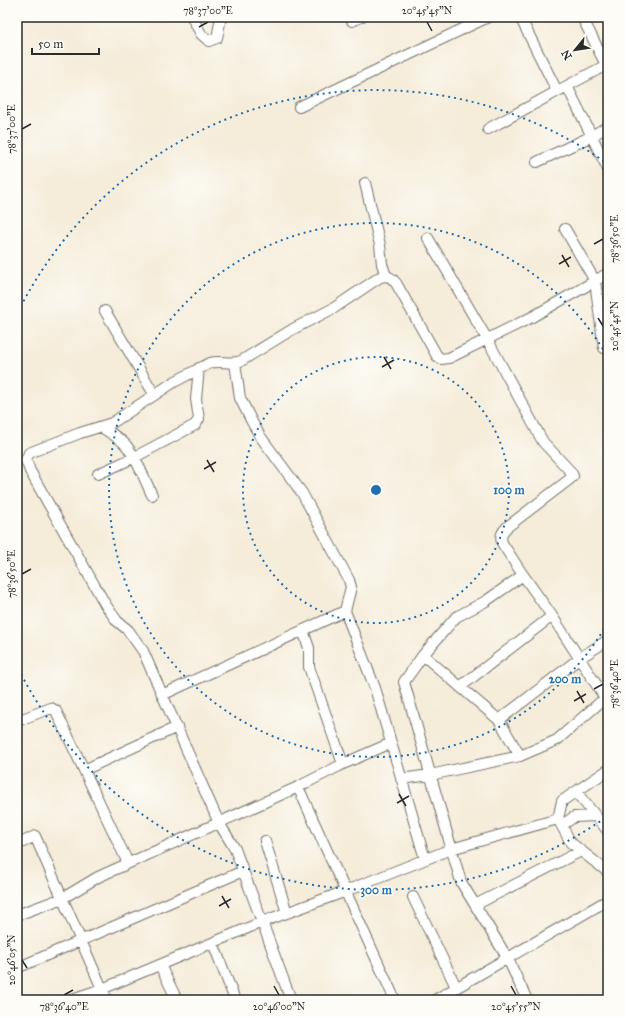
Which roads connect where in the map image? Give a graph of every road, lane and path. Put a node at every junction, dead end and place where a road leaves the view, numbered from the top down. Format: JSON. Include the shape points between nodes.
{"nodes":[{"id":1,"x":192,"y":17,"type":"edge"},
{"id":2,"x":221,"y":17,"type":"edge"},
{"id":3,"x":488,"y":17,"type":"edge"},
{"id":4,"x":520,"y":17,"type":"edge"},
{"id":5,"x":582,"y":17,"type":"edge"},
{"id":6,"x":607,"y":64,"type":"edge"},
{"id":7,"x":567,"y":86,"type":"junction"},
{"id":8,"x":557,"y":91,"type":"junction"},
{"id":9,"x":299,"y":107,"type":"dead end"},
{"id":10,"x":608,"y":126,"type":"edge"},
{"id":11,"x":488,"y":129,"type":"dead end"},
{"id":12,"x":592,"y":136,"type":"junction"},
{"id":13,"x":537,"y":162,"type":"dead end"},
{"id":14,"x":608,"y":169,"type":"edge"},
{"id":15,"x":365,"y":183,"type":"dead end"},
{"id":16,"x":565,"y":230,"type":"dead end"},
{"id":17,"x":428,"y":238,"type":"dead end"},
{"id":18,"x":608,"y":273,"type":"edge"},
{"id":19,"x":386,"y":276,"type":"junction"},
{"id":20,"x":595,"y":281,"type":"junction"},
{"id":21,"x":105,"y":311,"type":"dead end"},
{"id":22,"x":487,"y":339,"type":"junction"},
{"id":23,"x":604,"y":348,"type":"dead end"},
{"id":24,"x":235,"y":363,"type":"junction"},
{"id":25,"x":199,"y":368,"type":"junction"},
{"id":26,"x":154,"y":394,"type":"junction"},
{"id":27,"x":101,"y":428,"type":"junction"},
{"id":28,"x":133,"y":458,"type":"junction"},
{"id":29,"x":98,"y":474,"type":"dead end"},
{"id":30,"x":152,"y":494,"type":"dead end"},
{"id":31,"x":523,"y":575,"type":"junction"},
{"id":32,"x":344,"y":611,"type":"junction"},
{"id":33,"x":552,"y":616,"type":"junction"},
{"id":34,"x":303,"y":630,"type":"junction"},
{"id":35,"x":608,"y":640,"type":"edge"},
{"id":36,"x":423,"y":655,"type":"junction"},
{"id":37,"x":580,"y":658,"type":"junction"},
{"id":38,"x":460,"y":687,"type":"junction"},
{"id":39,"x":162,"y":695,"type":"junction"},
{"id":40,"x":607,"y":697,"type":"edge"},
{"id":41,"x":499,"y":720,"type":"junction"},
{"id":42,"x":17,"y":721,"type":"edge"},
{"id":43,"x":177,"y":727,"type":"junction"},
{"id":44,"x":391,"y":743,"type":"junction"},
{"id":45,"x":520,"y":756,"type":"junction"},
{"id":46,"x":343,"y":764,"type":"junction"},
{"id":47,"x":84,"y":770,"type":"junction"},
{"id":48,"x":608,"y":770,"type":"edge"},
{"id":49,"x":430,"y":775,"type":"junction"},
{"id":50,"x":401,"y":779,"type":"junction"},
{"id":51,"x":298,"y":787,"type":"junction"},
{"id":52,"x":576,"y":792,"type":"junction"},
{"id":53,"x":596,"y":816,"type":"junction"},
{"id":54,"x":560,"y":822,"type":"junction"},
{"id":55,"x":219,"y":823,"type":"junction"},
{"id":56,"x":607,"y":829,"type":"edge"},
{"id":57,"x":265,"y":841,"type":"dead end"},
{"id":58,"x":17,"y":845,"type":"edge"},
{"id":59,"x":451,"y":849,"type":"junction"},
{"id":60,"x":582,"y":851,"type":"junction"},
{"id":61,"x":425,"y":859,"type":"junction"},
{"id":62,"x":128,"y":863,"type":"junction"},
{"id":63,"x":243,"y":871,"type":"junction"},
{"id":64,"x":608,"y":872,"type":"edge"},
{"id":65,"x":346,"y":891,"type":"junction"},
{"id":66,"x":413,"y":897,"type":"dead end"},
{"id":67,"x":63,"y":898,"type":"junction"},
{"id":68,"x":608,"y":900,"type":"edge"},
{"id":69,"x":475,"y":905,"type":"junction"},
{"id":70,"x":287,"y":913,"type":"junction"},
{"id":71,"x":17,"y":915,"type":"edge"},
{"id":72,"x":262,"y":922,"type":"junction"},
{"id":73,"x":81,"y":940,"type":"junction"},
{"id":74,"x":213,"y":943,"type":"junction"},
{"id":75,"x":508,"y":959,"type":"junction"},
{"id":76,"x":160,"y":965,"type":"junction"},
{"id":77,"x":17,"y":968,"type":"edge"},
{"id":78,"x":456,"y":987,"type":"junction"},
{"id":79,"x":102,"y":989,"type":"junction"},
{"id":80,"x":287,"y":999,"type":"edge"},
{"id":81,"x":69,"y":1000,"type":"edge"},
{"id":82,"x":107,"y":1000,"type":"edge"},
{"id":83,"x":177,"y":1000,"type":"edge"},
{"id":84,"x":235,"y":1000,"type":"edge"},
{"id":85,"x":395,"y":1000,"type":"edge"},
{"id":86,"x":435,"y":1000,"type":"edge"},
{"id":87,"x":527,"y":1000,"type":"edge"}],
"edges":[{"from":1,"to":2,"type":"street","via":[[201,34],[209,41],[217,38]]},
{"from":3,"to":9,"type":"street"},
{"from":4,"to":8,"type":"street"},
{"from":5,"to":6,"type":"street"},
{"from":6,"to":7,"type":"street"},
{"from":7,"to":8,"type":"street"},
{"from":7,"to":12,"type":"street"},
{"from":8,"to":11,"type":"street"},
{"from":10,"to":12,"type":"street"},
{"from":12,"to":13,"type":"street"},
{"from":12,"to":14,"type":"street"},
{"from":15,"to":19,"type":"street"},
{"from":16,"to":20,"type":"street"},
{"from":17,"to":22,"type":"street"},
{"from":18,"to":20,"type":"street"},
{"from":19,"to":22,"type":"street","via":[[391,277],[396,283],[441,359],[449,358]]},
{"from":19,"to":24,"type":"street","via":[[374,280],[328,312]]},
{"from":20,"to":22,"type":"street"},
{"from":20,"to":23,"type":"street"},
{"from":21,"to":26,"type":"street"},
{"from":22,"to":31,"type":"street","via":[[543,442],[573,476],[502,532],[502,543]]},
{"from":24,"to":25,"type":"street","via":[[215,361]]},
{"from":24,"to":32,"type":"street","via":[[240,398],[252,422],[302,493],[349,580],[351,587]]},
{"from":25,"to":26,"type":"street"},
{"from":25,"to":28,"type":"street","via":[[196,395],[198,419],[195,425]]},
{"from":26,"to":27,"type":"street"},
{"from":27,"to":28,"type":"street","via":[[124,444]]},
{"from":27,"to":39,"type":"street","via":[[29,453],[26,460],[106,604],[143,651]]},
{"from":28,"to":29,"type":"street"},
{"from":28,"to":30,"type":"street"},
{"from":31,"to":33,"type":"street"},
{"from":31,"to":36,"type":"street","via":[[486,601],[456,617]]},
{"from":32,"to":34,"type":"street"},
{"from":32,"to":44,"type":"street","via":[[375,688]]},
{"from":33,"to":37,"type":"street"},
{"from":33,"to":38,"type":"street"},
{"from":34,"to":39,"type":"street"},
{"from":34,"to":46,"type":"street","via":[[309,648],[309,667]]},
{"from":35,"to":37,"type":"street"},
{"from":36,"to":38,"type":"street"},
{"from":36,"to":49,"type":"street","via":[[404,682]]},
{"from":37,"to":40,"type":"street"},
{"from":37,"to":41,"type":"street"},
{"from":38,"to":41,"type":"street"},
{"from":39,"to":43,"type":"street"},
{"from":40,"to":45,"type":"street","via":[[557,740]]},
{"from":41,"to":45,"type":"street"},
{"from":42,"to":47,"type":"street","via":[[51,708],[56,711]]},
{"from":43,"to":47,"type":"street"},
{"from":43,"to":55,"type":"street"},
{"from":44,"to":46,"type":"street"},
{"from":44,"to":50,"type":"street"},
{"from":45,"to":49,"type":"street"},
{"from":46,"to":51,"type":"street"},
{"from":47,"to":62,"type":"street"},
{"from":48,"to":52,"type":"street"},
{"from":49,"to":50,"type":"street"},
{"from":49,"to":59,"type":"street"},
{"from":50,"to":61,"type":"street"},
{"from":51,"to":55,"type":"street"},
{"from":51,"to":65,"type":"street"},
{"from":52,"to":53,"type":"street"},
{"from":52,"to":54,"type":"street","via":[[562,801]]},
{"from":53,"to":54,"type":"street","via":[[574,817]]},
{"from":53,"to":56,"type":"street"},
{"from":54,"to":59,"type":"street"},
{"from":54,"to":60,"type":"street","via":[[571,843]]},
{"from":55,"to":62,"type":"street"},
{"from":55,"to":63,"type":"street","via":[[235,849]]},
{"from":57,"to":70,"type":"street"},
{"from":58,"to":67,"type":"street","via":[[36,836]]},
{"from":59,"to":61,"type":"street"},
{"from":59,"to":69,"type":"street","via":[[461,882]]},
{"from":60,"to":64,"type":"street"},
{"from":60,"to":69,"type":"street"},
{"from":61,"to":65,"type":"street"},
{"from":62,"to":67,"type":"street"},
{"from":63,"to":72,"type":"street"},
{"from":63,"to":73,"type":"street"},
{"from":65,"to":70,"type":"street"},
{"from":65,"to":85,"type":"street"},
{"from":66,"to":78,"type":"street"},
{"from":67,"to":71,"type":"street"},
{"from":67,"to":73,"type":"street"},
{"from":68,"to":75,"type":"street"},
{"from":69,"to":75,"type":"street"},
{"from":70,"to":72,"type":"street"},
{"from":72,"to":74,"type":"street"},
{"from":72,"to":80,"type":"street"},
{"from":73,"to":77,"type":"street"},
{"from":73,"to":79,"type":"street"},
{"from":74,"to":76,"type":"street"},
{"from":74,"to":84,"type":"street"},
{"from":75,"to":78,"type":"street"},
{"from":75,"to":87,"type":"street"},
{"from":76,"to":79,"type":"street"},
{"from":76,"to":83,"type":"street"},
{"from":78,"to":86,"type":"street"},
{"from":79,"to":81,"type":"street"},
{"from":79,"to":82,"type":"street"}]}
